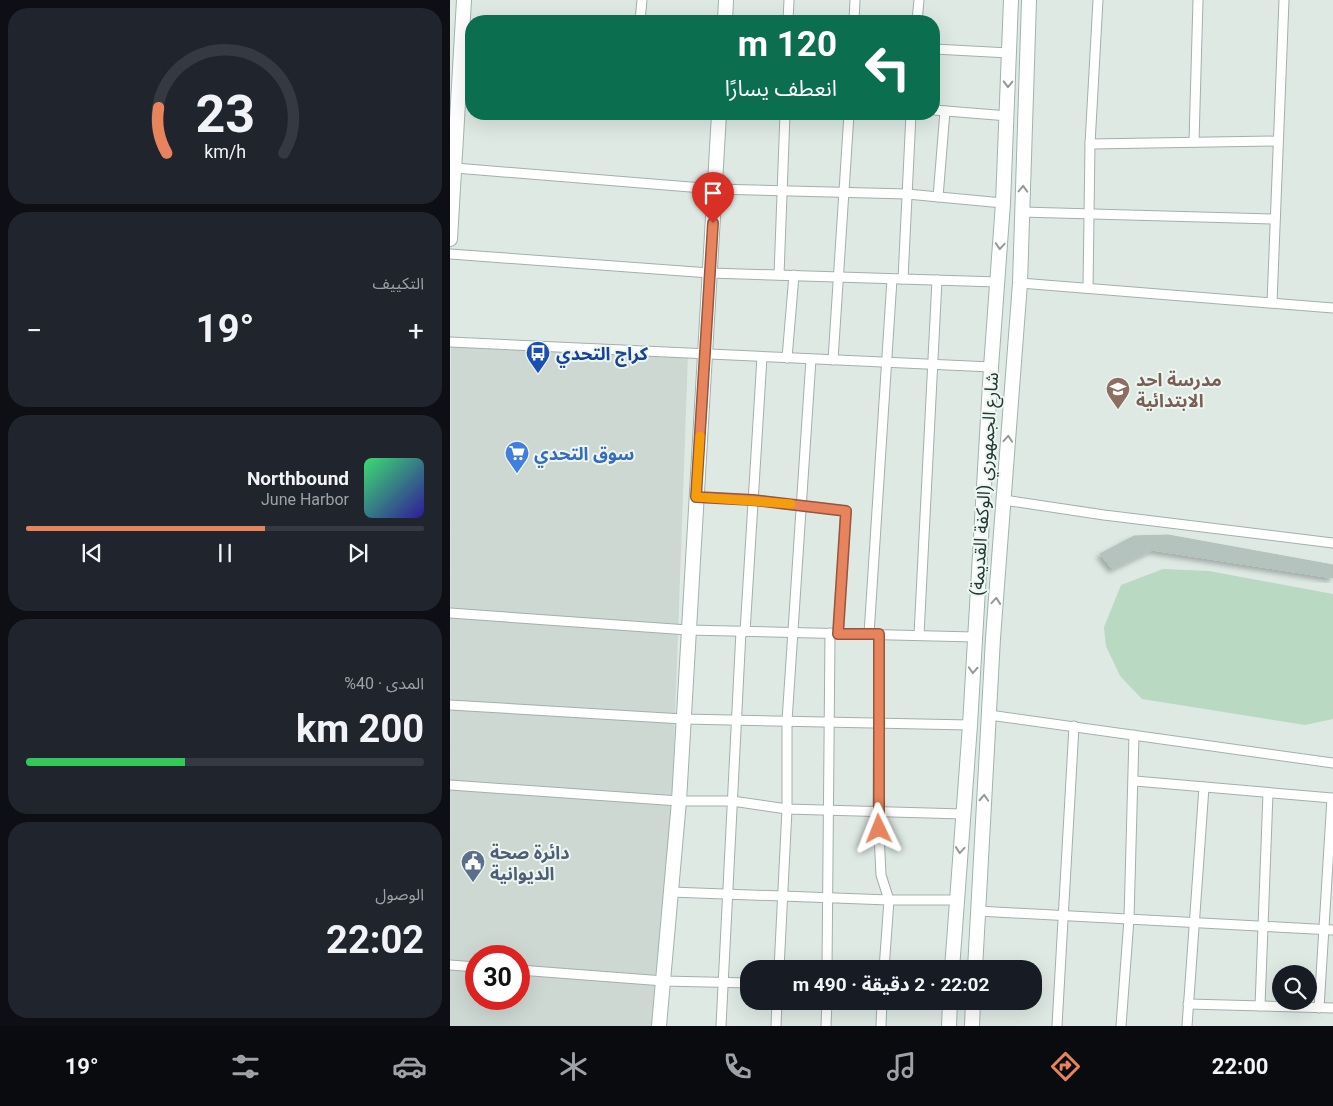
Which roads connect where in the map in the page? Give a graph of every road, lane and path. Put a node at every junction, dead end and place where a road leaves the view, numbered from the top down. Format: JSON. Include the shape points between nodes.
{"nodes":[{"id":1,"x":464,"y":0,"type":"edge"},
{"id":2,"x":642,"y":0,"type":"edge"},
{"id":3,"x":726,"y":0,"type":"edge"},
{"id":4,"x":789,"y":0,"type":"edge"},
{"id":5,"x":855,"y":0,"type":"edge"},
{"id":6,"x":919,"y":0,"type":"edge"},
{"id":7,"x":1012,"y":0,"type":"edge"},
{"id":8,"x":1029,"y":0,"type":"edge"},
{"id":9,"x":1098,"y":0,"type":"edge"},
{"id":10,"x":1198,"y":0,"type":"edge"},
{"id":11,"x":1284,"y":0,"type":"edge"},
{"id":12,"x":466,"y":15,"type":"edge"},
{"id":13,"x":641,"y":15,"type":"edge"},
{"id":14,"x":725,"y":15,"type":"edge"},
{"id":15,"x":788,"y":15,"type":"edge"},
{"id":16,"x":854,"y":15,"type":"edge"},
{"id":17,"x":918,"y":15,"type":"edge"},
{"id":18,"x":940,"y":49,"type":"edge"},
{"id":19,"x":1009,"y":53,"type":"junction"},
{"id":20,"x":465,"y":95,"type":"edge"},
{"id":21,"x":940,"y":111,"type":"edge"},
{"id":22,"x":945,"y":111,"type":"junction"},
{"id":23,"x":1008,"y":116,"type":"junction"},
{"id":24,"x":719,"y":120,"type":"edge"},
{"id":25,"x":785,"y":120,"type":"edge"},
{"id":26,"x":849,"y":120,"type":"edge"},
{"id":27,"x":911,"y":120,"type":"edge"},
{"id":28,"x":1278,"y":141,"type":"junction"},
{"id":29,"x":1194,"y":142,"type":"junction"},
{"id":30,"x":1090,"y":144,"type":"junction"},
{"id":31,"x":455,"y":168,"type":"junction"},
{"id":32,"x":715,"y":189,"type":"junction"},
{"id":33,"x":782,"y":191,"type":"junction"},
{"id":34,"x":845,"y":192,"type":"junction"},
{"id":35,"x":907,"y":194,"type":"junction"},
{"id":36,"x":938,"y":197,"type":"junction"},
{"id":37,"x":1003,"y":203,"type":"junction"},
{"id":38,"x":1022,"y":212,"type":"junction"},
{"id":39,"x":1089,"y":215,"type":"junction"},
{"id":40,"x":1275,"y":219,"type":"junction"},
{"id":41,"x":450,"y":239,"type":"edge"},
{"id":42,"x":450,"y":254,"type":"edge"},
{"id":43,"x":710,"y":273,"type":"junction"},
{"id":44,"x":779,"y":275,"type":"junction"},
{"id":45,"x":794,"y":275,"type":"junction"},
{"id":46,"x":838,"y":277,"type":"junction"},
{"id":47,"x":892,"y":279,"type":"junction"},
{"id":48,"x":903,"y":279,"type":"junction"},
{"id":49,"x":937,"y":280,"type":"junction"},
{"id":50,"x":998,"y":282,"type":"junction"},
{"id":51,"x":1020,"y":283,"type":"junction"},
{"id":52,"x":1088,"y":288,"type":"junction"},
{"id":53,"x":1272,"y":303,"type":"junction"},
{"id":54,"x":1333,"y":308,"type":"edge"},
{"id":55,"x":995,"y":318,"type":"junction"},
{"id":56,"x":1017,"y":319,"type":"junction"},
{"id":57,"x":450,"y":342,"type":"edge"},
{"id":58,"x":705,"y":354,"type":"junction"},
{"id":59,"x":762,"y":357,"type":"junction"},
{"id":60,"x":787,"y":358,"type":"junction"},
{"id":61,"x":811,"y":359,"type":"junction"},
{"id":62,"x":833,"y":360,"type":"junction"},
{"id":63,"x":886,"y":362,"type":"junction"},
{"id":64,"x":932,"y":364,"type":"junction"},
{"id":65,"x":991,"y":367,"type":"junction"},
{"id":66,"x":984,"y":479,"type":"junction"},
{"id":67,"x":1005,"y":480,"type":"junction"},
{"id":68,"x":696,"y":497,"type":"junction"},
{"id":69,"x":753,"y":500,"type":"junction"},
{"id":70,"x":1004,"y":500,"type":"junction"},
{"id":71,"x":801,"y":505,"type":"junction"},
{"id":72,"x":1333,"y":543,"type":"edge"},
{"id":73,"x":450,"y":613,"type":"edge"},
{"id":74,"x":688,"y":630,"type":"junction"},
{"id":75,"x":743,"y":632,"type":"junction"},
{"id":76,"x":792,"y":633,"type":"junction"},
{"id":77,"x":834,"y":634,"type":"junction"},
{"id":78,"x":869,"y":634,"type":"junction"},
{"id":79,"x":879,"y":634,"type":"junction"},
{"id":80,"x":919,"y":635,"type":"junction"},
{"id":81,"x":974,"y":637,"type":"junction"},
{"id":82,"x":450,"y":705,"type":"edge"},
{"id":83,"x":989,"y":715,"type":"junction"},
{"id":84,"x":683,"y":719,"type":"junction"},
{"id":85,"x":736,"y":720,"type":"junction"},
{"id":86,"x":786,"y":721,"type":"junction"},
{"id":87,"x":829,"y":723,"type":"junction"},
{"id":88,"x":878,"y":724,"type":"junction"},
{"id":89,"x":970,"y":725,"type":"junction"},
{"id":90,"x":1074,"y":726,"type":"junction"},
{"id":91,"x":1134,"y":735,"type":"junction"},
{"id":92,"x":1333,"y":763,"type":"edge"},
{"id":93,"x":1135,"y":781,"type":"junction"},
{"id":94,"x":450,"y":785,"type":"edge"},
{"id":95,"x":1204,"y":787,"type":"junction"},
{"id":96,"x":1268,"y":793,"type":"junction"},
{"id":97,"x":679,"y":801,"type":"junction"},
{"id":98,"x":732,"y":801,"type":"junction"},
{"id":99,"x":787,"y":809,"type":"junction"},
{"id":100,"x":828,"y":811,"type":"junction"},
{"id":101,"x":878,"y":813,"type":"junction"},
{"id":102,"x":963,"y":814,"type":"junction"},
{"id":103,"x":671,"y":892,"type":"junction"},
{"id":104,"x":727,"y":894,"type":"junction"},
{"id":105,"x":782,"y":895,"type":"junction"},
{"id":106,"x":826,"y":896,"type":"junction"},
{"id":107,"x":888,"y":900,"type":"junction"},
{"id":108,"x":956,"y":900,"type":"junction"},
{"id":109,"x":978,"y":911,"type":"junction"},
{"id":110,"x":1064,"y":915,"type":"junction"},
{"id":111,"x":1129,"y":919,"type":"junction"},
{"id":112,"x":1194,"y":923,"type":"junction"},
{"id":113,"x":1263,"y":927,"type":"junction"},
{"id":114,"x":1328,"y":930,"type":"edge"},
{"id":115,"x":779,"y":960,"type":"edge"},
{"id":116,"x":827,"y":960,"type":"edge"},
{"id":117,"x":885,"y":960,"type":"edge"},
{"id":118,"x":953,"y":960,"type":"edge"},
{"id":119,"x":975,"y":960,"type":"edge"},
{"id":120,"x":450,"y":965,"type":"edge"},
{"id":121,"x":465,"y":966,"type":"edge"},
{"id":122,"x":530,"y":971,"type":"edge"},
{"id":123,"x":664,"y":980,"type":"junction"},
{"id":124,"x":724,"y":983,"type":"junction"},
{"id":125,"x":740,"y":983,"type":"edge"},
{"id":126,"x":1188,"y":1004,"type":"junction"},
{"id":127,"x":1260,"y":1006,"type":"junction"},
{"id":128,"x":1319,"y":1008,"type":"junction"},
{"id":129,"x":1333,"y":1008,"type":"edge"},
{"id":130,"x":777,"y":1010,"type":"edge"},
{"id":131,"x":826,"y":1010,"type":"edge"},
{"id":132,"x":882,"y":1010,"type":"edge"},
{"id":133,"x":950,"y":1010,"type":"edge"},
{"id":134,"x":973,"y":1010,"type":"edge"},
{"id":135,"x":659,"y":1026,"type":"edge"},
{"id":136,"x":721,"y":1026,"type":"edge"},
{"id":137,"x":776,"y":1026,"type":"edge"},
{"id":138,"x":826,"y":1026,"type":"edge"},
{"id":139,"x":881,"y":1026,"type":"edge"},
{"id":140,"x":949,"y":1026,"type":"edge"},
{"id":141,"x":972,"y":1026,"type":"edge"},
{"id":142,"x":1057,"y":1026,"type":"edge"},
{"id":143,"x":1121,"y":1026,"type":"edge"},
{"id":144,"x":1187,"y":1026,"type":"edge"}],
"edges":[{"from":1,"to":12,"type":"main road"},
{"from":2,"to":13,"type":"street"},
{"from":3,"to":14,"type":"main road"},
{"from":4,"to":15,"type":"street"},
{"from":5,"to":16,"type":"street"},
{"from":6,"to":17,"type":"street"},
{"from":7,"to":19,"type":"main road","name":"شارع الجمهوري (الوكفة القديمة)"},
{"from":38,"to":8,"type":"main road","name":"شارع الجمهوري (الوكفة القديمة)","one_way":true},
{"from":9,"to":30,"type":"street"},
{"from":10,"to":29,"type":"street"},
{"from":11,"to":28,"type":"street"},
{"from":18,"to":19,"type":"street"},
{"from":19,"to":23,"type":"main road","name":"شارع الجمهوري (الوكفة القديمة)","one_way":true},
{"from":20,"to":31,"type":"main road"},
{"from":21,"to":22,"type":"street"},
{"from":22,"to":23,"type":"street"},
{"from":22,"to":36,"type":"street"},
{"from":23,"to":37,"type":"main road","name":"شارع الجمهوري (الوكفة القديمة)"},
{"from":24,"to":32,"type":"main road"},
{"from":25,"to":33,"type":"street"},
{"from":26,"to":34,"type":"street"},
{"from":27,"to":35,"type":"street"},
{"from":28,"to":29,"type":"street"},
{"from":28,"to":40,"type":"street"},
{"from":29,"to":30,"type":"street"},
{"from":30,"to":39,"type":"street"},
{"from":31,"to":32,"type":"street"},
{"from":31,"to":41,"type":"main road"},
{"from":32,"to":33,"type":"street"},
{"from":32,"to":43,"type":"main road"},
{"from":33,"to":34,"type":"street"},
{"from":33,"to":44,"type":"street"},
{"from":34,"to":35,"type":"street"},
{"from":34,"to":46,"type":"street"},
{"from":35,"to":36,"type":"street"},
{"from":35,"to":48,"type":"street"},
{"from":36,"to":37,"type":"street"},
{"from":37,"to":50,"type":"main road","name":"شارع الجمهوري (الوكفة القديمة)","one_way":true},
{"from":38,"to":39,"type":"street"},
{"from":38,"to":51,"type":"main road","name":"شارع الجمهوري (الوكفة القديمة)"},
{"from":39,"to":40,"type":"street"},
{"from":39,"to":52,"type":"street"},
{"from":40,"to":53,"type":"street"},
{"from":42,"to":43,"type":"street"},
{"from":43,"to":44,"type":"street"},
{"from":43,"to":58,"type":"main road"},
{"from":44,"to":45,"type":"street"},
{"from":45,"to":46,"type":"street"},
{"from":45,"to":60,"type":"street"},
{"from":46,"to":47,"type":"street"},
{"from":46,"to":62,"type":"street"},
{"from":47,"to":48,"type":"street"},
{"from":47,"to":63,"type":"street"},
{"from":48,"to":49,"type":"street"},
{"from":49,"to":50,"type":"street"},
{"from":49,"to":64,"type":"street"},
{"from":50,"to":55,"type":"main road","name":"شارع الجمهوري (الوكفة القديمة)"},
{"from":51,"to":52,"type":"street"},
{"from":51,"to":56,"type":"main road","name":"شارع الجمهوري (الوكفة القديمة)"},
{"from":52,"to":53,"type":"street"},
{"from":53,"to":54,"type":"street"},
{"from":55,"to":56,"type":"main road"},
{"from":55,"to":65,"type":"main road","name":"شارع الجمهوري (الوكفة القديمة)"},
{"from":67,"to":56,"type":"main road","name":"شارع الجمهوري (الوكفة القديمة)","one_way":true},
{"from":57,"to":58,"type":"street"},
{"from":58,"to":59,"type":"street"},
{"from":58,"to":68,"type":"main road"},
{"from":59,"to":60,"type":"street"},
{"from":59,"to":69,"type":"street"},
{"from":60,"to":61,"type":"street"},
{"from":61,"to":62,"type":"street"},
{"from":61,"to":71,"type":"street"},
{"from":62,"to":63,"type":"street"},
{"from":63,"to":64,"type":"street"},
{"from":63,"to":78,"type":"street"},
{"from":64,"to":65,"type":"street"},
{"from":64,"to":80,"type":"street"},
{"from":65,"to":66,"type":"main road","name":"شارع الجمهوري (الوكفة القديمة)"},
{"from":66,"to":67,"type":"main road"},
{"from":66,"to":81,"type":"main road","name":"شارع الجمهوري (الوكفة القديمة)"},
{"from":67,"to":70,"type":"main road","name":"شارع الجمهوري (الوكفة القديمة)"},
{"from":68,"to":69,"type":"street"},
{"from":68,"to":74,"type":"main road"},
{"from":69,"to":71,"type":"street"},
{"from":69,"to":75,"type":"street"},
{"from":70,"to":72,"type":"street"},
{"from":83,"to":70,"type":"main road","name":"شارع الجمهوري (الوكفة القديمة)","one_way":true},
{"from":71,"to":76,"type":"street"},
{"from":71,"to":77,"type":"street","via":[[846,511]]},
{"from":73,"to":74,"type":"street"},
{"from":74,"to":75,"type":"street"},
{"from":74,"to":84,"type":"main road"},
{"from":75,"to":76,"type":"street"},
{"from":75,"to":85,"type":"street"},
{"from":76,"to":77,"type":"street"},
{"from":76,"to":86,"type":"street"},
{"from":77,"to":78,"type":"street"},
{"from":77,"to":87,"type":"street"},
{"from":78,"to":79,"type":"street"},
{"from":79,"to":80,"type":"street"},
{"from":79,"to":88,"type":"street"},
{"from":80,"to":81,"type":"street"},
{"from":81,"to":89,"type":"main road","name":"شارع الجمهوري (الوكفة القديمة)","one_way":true},
{"from":82,"to":84,"type":"street"},
{"from":83,"to":90,"type":"street"},
{"from":109,"to":83,"type":"main road","name":"شارع الجمهوري (الوكفة القديمة)","one_way":true},
{"from":84,"to":85,"type":"street"},
{"from":84,"to":97,"type":"main road"},
{"from":85,"to":86,"type":"street"},
{"from":85,"to":98,"type":"street"},
{"from":86,"to":87,"type":"street"},
{"from":86,"to":99,"type":"street"},
{"from":87,"to":88,"type":"street"},
{"from":87,"to":100,"type":"street"},
{"from":88,"to":89,"type":"street"},
{"from":88,"to":101,"type":"street"},
{"from":89,"to":102,"type":"main road","name":"شارع الجمهوري (الوكفة القديمة)"},
{"from":90,"to":91,"type":"street"},
{"from":90,"to":110,"type":"street"},
{"from":91,"to":92,"type":"street"},
{"from":91,"to":93,"type":"street"},
{"from":93,"to":95,"type":"street"},
{"from":93,"to":111,"type":"street"},
{"from":94,"to":97,"type":"street"},
{"from":95,"to":96,"type":"street"},
{"from":95,"to":112,"type":"street"},
{"from":96,"to":113,"type":"street"},
{"from":96,"to":114,"type":"street","via":[[1332,798]]},
{"from":97,"to":98,"type":"street"},
{"from":97,"to":103,"type":"main road"},
{"from":98,"to":99,"type":"street"},
{"from":98,"to":104,"type":"street"},
{"from":99,"to":100,"type":"street"},
{"from":99,"to":105,"type":"street"},
{"from":100,"to":101,"type":"street"},
{"from":100,"to":106,"type":"street"},
{"from":101,"to":102,"type":"street"},
{"from":101,"to":107,"type":"street","via":[[881,876]]},
{"from":102,"to":108,"type":"main road","name":"شارع الجمهوري (الوكفة القديمة)","one_way":true},
{"from":103,"to":104,"type":"street"},
{"from":103,"to":123,"type":"main road"},
{"from":104,"to":105,"type":"street"},
{"from":104,"to":124,"type":"street"},
{"from":105,"to":106,"type":"street"},
{"from":105,"to":115,"type":"street"},
{"from":106,"to":107,"type":"street"},
{"from":106,"to":116,"type":"street"},
{"from":107,"to":108,"type":"street"},
{"from":107,"to":117,"type":"street"},
{"from":108,"to":118,"type":"main road","name":"شارع الجمهوري (الوكفة القديمة)"},
{"from":109,"to":110,"type":"street"},
{"from":109,"to":119,"type":"main road","name":"شارع الجمهوري (الوكفة القديمة)"},
{"from":110,"to":111,"type":"street"},
{"from":110,"to":142,"type":"street"},
{"from":111,"to":112,"type":"street"},
{"from":111,"to":143,"type":"street"},
{"from":112,"to":113,"type":"street"},
{"from":112,"to":126,"type":"street"},
{"from":113,"to":114,"type":"street"},
{"from":113,"to":127,"type":"street"},
{"from":114,"to":128,"type":"street"},
{"from":120,"to":121,"type":"street"},
{"from":122,"to":123,"type":"street"},
{"from":123,"to":124,"type":"street"},
{"from":123,"to":135,"type":"main road"},
{"from":124,"to":125,"type":"street"},
{"from":124,"to":136,"type":"street"},
{"from":126,"to":127,"type":"street"},
{"from":126,"to":144,"type":"street"},
{"from":127,"to":128,"type":"street"},
{"from":128,"to":129,"type":"street"},
{"from":130,"to":137,"type":"street"},
{"from":131,"to":138,"type":"street"},
{"from":132,"to":139,"type":"street"},
{"from":133,"to":140,"type":"main road"},
{"from":134,"to":141,"type":"main road"}]}
